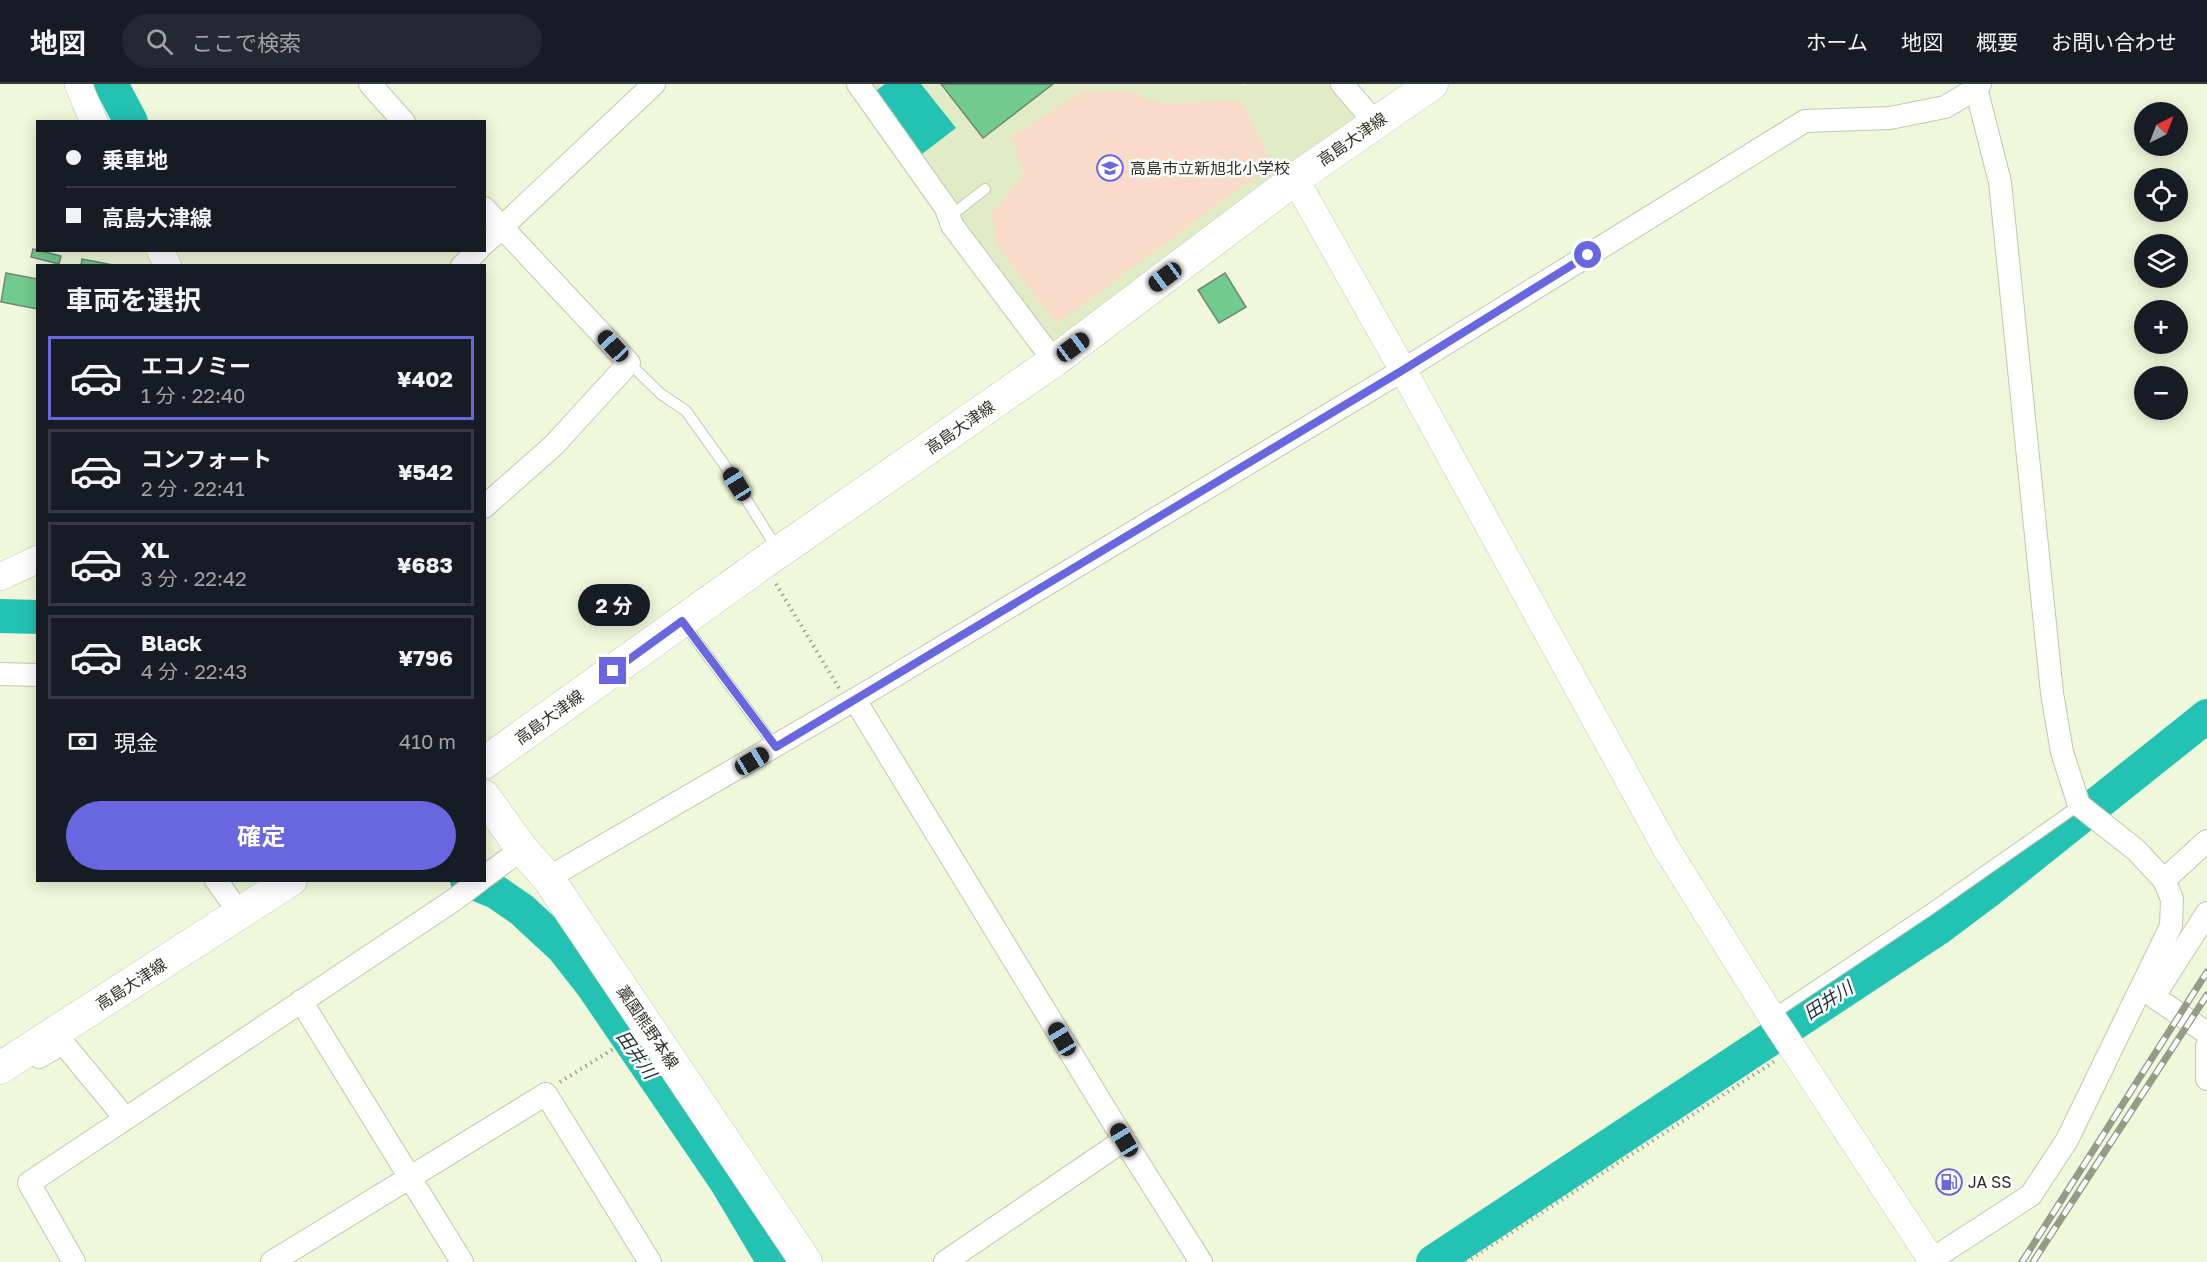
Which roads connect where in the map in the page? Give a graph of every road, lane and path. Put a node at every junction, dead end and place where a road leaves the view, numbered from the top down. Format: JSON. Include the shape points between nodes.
{"nodes":[{"id":1,"x":78,"y":84,"type":"edge"},
{"id":2,"x":370,"y":84,"type":"edge"},
{"id":3,"x":654,"y":84,"type":"edge"},
{"id":4,"x":858,"y":84,"type":"edge"},
{"id":5,"x":1342,"y":84,"type":"edge"},
{"id":6,"x":1432,"y":84,"type":"edge"},
{"id":7,"x":1977,"y":85,"type":"edge"},
{"id":8,"x":93,"y":120,"type":"edge"},
{"id":9,"x":402,"y":120,"type":"edge"},
{"id":10,"x":1375,"y":122,"type":"junction"},
{"id":11,"x":1294,"y":179,"type":"junction"},
{"id":12,"x":985,"y":189,"type":"dead end"},
{"id":13,"x":486,"y":210,"type":"edge"},
{"id":14,"x":949,"y":217,"type":"junction"},
{"id":15,"x":502,"y":227,"type":"junction"},
{"id":16,"x":486,"y":242,"type":"edge"},
{"id":17,"x":476,"y":252,"type":"edge"},
{"id":18,"x":464,"y":264,"type":"edge"},
{"id":19,"x":1054,"y":361,"type":"junction"},
{"id":20,"x":629,"y":363,"type":"junction"},
{"id":21,"x":1403,"y":370,"type":"junction"},
{"id":22,"x":486,"y":505,"type":"edge"},
{"id":23,"x":771,"y":557,"type":"junction"},
{"id":24,"x":36,"y":560,"type":"edge"},
{"id":25,"x":0,"y":578,"type":"edge"},
{"id":26,"x":682,"y":621,"type":"junction"},
{"id":27,"x":0,"y":674,"type":"edge"},
{"id":28,"x":36,"y":675,"type":"edge"},
{"id":29,"x":855,"y":700,"type":"junction"},
{"id":30,"x":776,"y":747,"type":"junction"},
{"id":31,"x":486,"y":762,"type":"edge"},
{"id":32,"x":486,"y":799,"type":"edge"},
{"id":33,"x":2080,"y":805,"type":"junction"},
{"id":34,"x":2207,"y":841,"type":"edge"},
{"id":35,"x":522,"y":849,"type":"junction"},
{"id":36,"x":486,"y":876,"type":"edge"},
{"id":37,"x":548,"y":878,"type":"junction"},
{"id":38,"x":2164,"y":880,"type":"junction"},
{"id":39,"x":217,"y":882,"type":"edge"},
{"id":40,"x":288,"y":882,"type":"edge"},
{"id":41,"x":479,"y":882,"type":"edge"},
{"id":42,"x":2207,"y":913,"type":"edge"},
{"id":43,"x":240,"y":914,"type":"junction"},
{"id":44,"x":2141,"y":988,"type":"junction"},
{"id":45,"x":301,"y":1002,"type":"junction"},
{"id":46,"x":1782,"y":1031,"type":"junction"},
{"id":47,"x":2207,"y":1033,"type":"edge"},
{"id":48,"x":2207,"y":1046,"type":"edge"},
{"id":49,"x":615,"y":1048,"type":"dead end"},
{"id":50,"x":0,"y":1069,"type":"edge"},
{"id":51,"x":2207,"y":1079,"type":"edge"},
{"id":52,"x":546,"y":1094,"type":"junction"},
{"id":53,"x":125,"y":1118,"type":"junction"},
{"id":54,"x":1124,"y":1140,"type":"junction"},
{"id":55,"x":411,"y":1177,"type":"junction"},
{"id":56,"x":1932,"y":1261,"type":"edge"},
{"id":57,"x":74,"y":1262,"type":"edge"},
{"id":58,"x":272,"y":1262,"type":"edge"},
{"id":59,"x":462,"y":1262,"type":"edge"},
{"id":60,"x":650,"y":1262,"type":"edge"},
{"id":61,"x":806,"y":1262,"type":"edge"},
{"id":62,"x":945,"y":1262,"type":"edge"},
{"id":63,"x":1201,"y":1262,"type":"edge"},
{"id":64,"x":1466,"y":1262,"type":"edge"}],
"edges":[{"from":1,"to":8,"type":"street"},
{"from":2,"to":9,"type":"street"},
{"from":3,"to":15,"type":"street"},
{"from":4,"to":14,"type":"street"},
{"from":5,"to":10,"type":"street"},
{"from":6,"to":10,"type":"main road","name":"高島大津線"},
{"from":7,"to":21,"type":"street","via":[[1945,107],[1890,118],[1805,121]]},
{"from":7,"to":33,"type":"street","via":[[2000,182],[2052,693],[2062,752]]},
{"from":10,"to":11,"type":"main road","name":"高島大津線"},
{"from":11,"to":19,"type":"main road","name":"高島大津線"},
{"from":11,"to":21,"type":"street"},
{"from":12,"to":14,"type":"lane"},
{"from":13,"to":15,"type":"street"},
{"from":14,"to":19,"type":"street"},
{"from":15,"to":16,"type":"street"},
{"from":15,"to":20,"type":"street"},
{"from":17,"to":18,"type":"street"},
{"from":19,"to":23,"type":"main road","name":"高島大津線"},
{"from":20,"to":22,"type":"street","via":[[554,445]]},
{"from":20,"to":23,"type":"lane","via":[[661,394],[687,411],[726,467]]},
{"from":21,"to":29,"type":"street"},
{"from":21,"to":46,"type":"street","via":[[1666,848]]},
{"from":23,"to":26,"type":"main road","name":"高島大津線"},
{"from":23,"to":29,"type":"path","via":[[846,698]]},
{"from":24,"to":25,"type":"street"},
{"from":26,"to":30,"type":"lane"},
{"from":26,"to":31,"type":"main road","name":"高島大津線"},
{"from":27,"to":28,"type":"street"},
{"from":29,"to":30,"type":"street"},
{"from":29,"to":54,"type":"street"},
{"from":30,"to":37,"type":"street"},
{"from":32,"to":35,"type":"main road","name":"藁園熊野本線"},
{"from":33,"to":38,"type":"street","via":[[2136,850]]},
{"from":33,"to":46,"type":"lane","via":[[1929,910]]},
{"from":34,"to":38,"type":"street"},
{"from":35,"to":36,"type":"street"},
{"from":35,"to":37,"type":"main road","name":"藁園熊野本線"},
{"from":37,"to":61,"type":"main road","name":"藁園熊野本線"},
{"from":38,"to":44,"type":"street","via":[[2172,899],[2171,926]]},
{"from":39,"to":43,"type":"street"},
{"from":40,"to":43,"type":"main road","name":"高島大津線"},
{"from":41,"to":45,"type":"street"},
{"from":42,"to":44,"type":"street","via":[[2161,985]]},
{"from":43,"to":50,"type":"main road","name":"高島大津線"},
{"from":44,"to":47,"type":"street"},
{"from":44,"to":56,"type":"street","via":[[2067,1140],[2031,1195]]},
{"from":45,"to":53,"type":"street"},
{"from":45,"to":55,"type":"street"},
{"from":46,"to":56,"type":"street"},
{"from":46,"to":64,"type":"path"},
{"from":48,"to":51,"type":"street"},
{"from":49,"to":52,"type":"path"},
{"from":50,"to":53,"type":"street","via":[[18,1070],[63,1043]]},
{"from":52,"to":55,"type":"street"},
{"from":52,"to":60,"type":"street"},
{"from":53,"to":57,"type":"street","via":[[28,1183]]},
{"from":54,"to":62,"type":"street"},
{"from":54,"to":63,"type":"street"},
{"from":55,"to":58,"type":"street"},
{"from":55,"to":59,"type":"street"}]}
